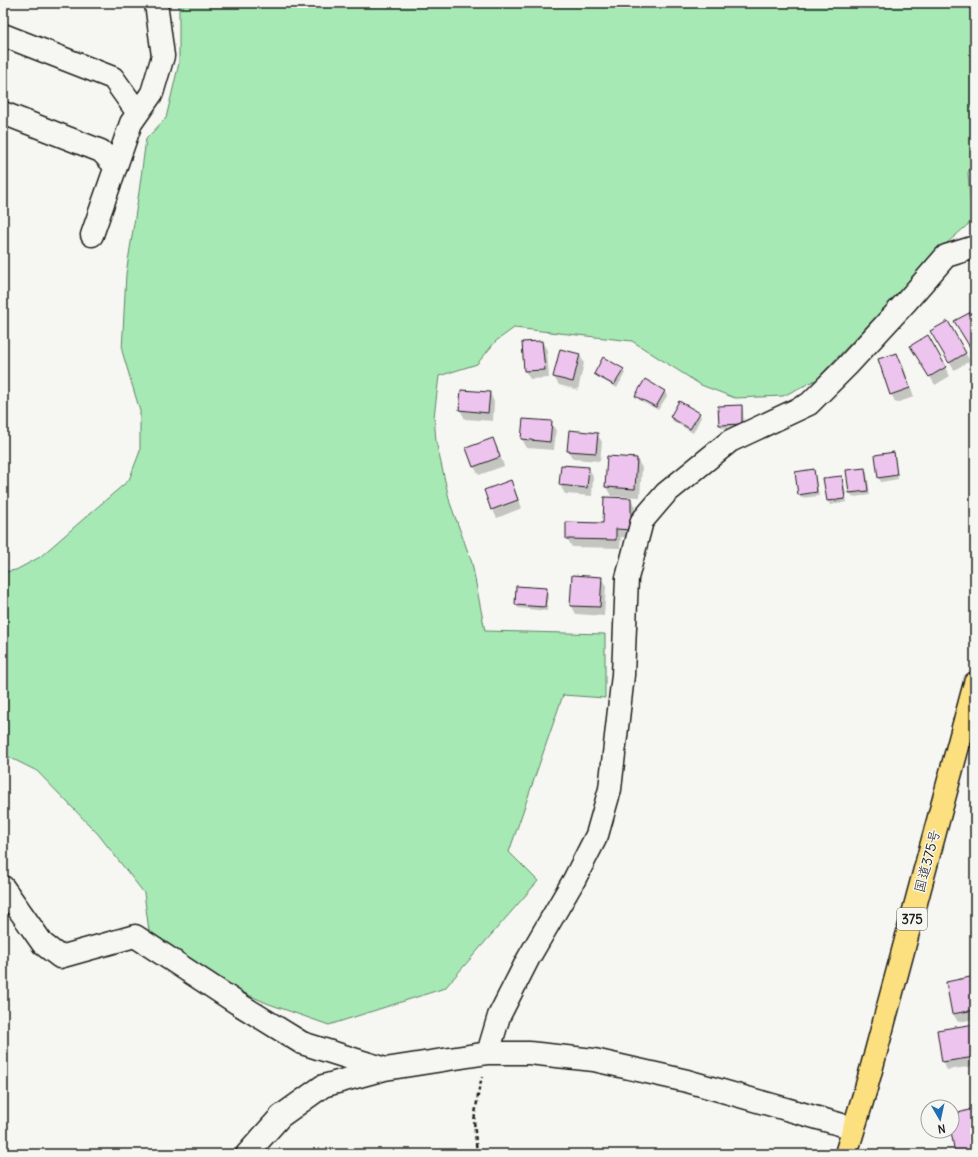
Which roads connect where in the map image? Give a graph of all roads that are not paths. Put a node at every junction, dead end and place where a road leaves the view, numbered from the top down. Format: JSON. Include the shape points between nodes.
{"nodes":[{"id":1,"x":156,"y":3,"type":"edge"},
{"id":2,"x":3,"y":35,"type":"edge"},
{"id":3,"x":3,"y":113,"type":"edge"},
{"id":4,"x":138,"y":113,"type":"junction"},
{"id":5,"x":116,"y":167,"type":"junction"},
{"id":6,"x":92,"y":235,"type":"dead end"},
{"id":7,"x":975,"y":247,"type":"edge"},
{"id":8,"x":975,"y":683,"type":"edge"},
{"id":9,"x":3,"y":887,"type":"edge"},
{"id":10,"x":488,"y":1053,"type":"junction"},
{"id":11,"x":385,"y":1069,"type":"junction"},
{"id":12,"x":853,"y":1128,"type":"junction"},
{"id":13,"x":247,"y":1154,"type":"edge"},
{"id":14,"x":846,"y":1154,"type":"edge"}],
"edges":[{"from":1,"to":4,"type":"street","via":[[163,56],[152,93]]},
{"from":2,"to":4,"type":"street","via":[[113,78]]},
{"from":3,"to":5,"type":"street","via":[[101,151]]},
{"from":4,"to":5,"type":"street","via":[[131,123]]},
{"from":5,"to":6,"type":"street"},
{"from":7,"to":10,"type":"street","via":[[946,256],[847,366],[809,404],[730,441],[666,493],[642,521],[627,578],[622,675],[610,789],[597,835],[528,958],[499,1016]]},
{"from":8,"to":12,"type":"highway","name":"国道375号","number":"375","via":[[869,1078]]},
{"from":9,"to":11,"type":"street","via":[[43,944],[60,957],[135,936],[302,1043]]},
{"from":10,"to":11,"type":"street"},
{"from":10,"to":12,"type":"street","via":[[529,1053],[594,1060],[687,1081]]},
{"from":11,"to":13,"type":"street","via":[[323,1086],[282,1116]]},
{"from":12,"to":14,"type":"highway","name":"国道375号","number":"375"}]}
